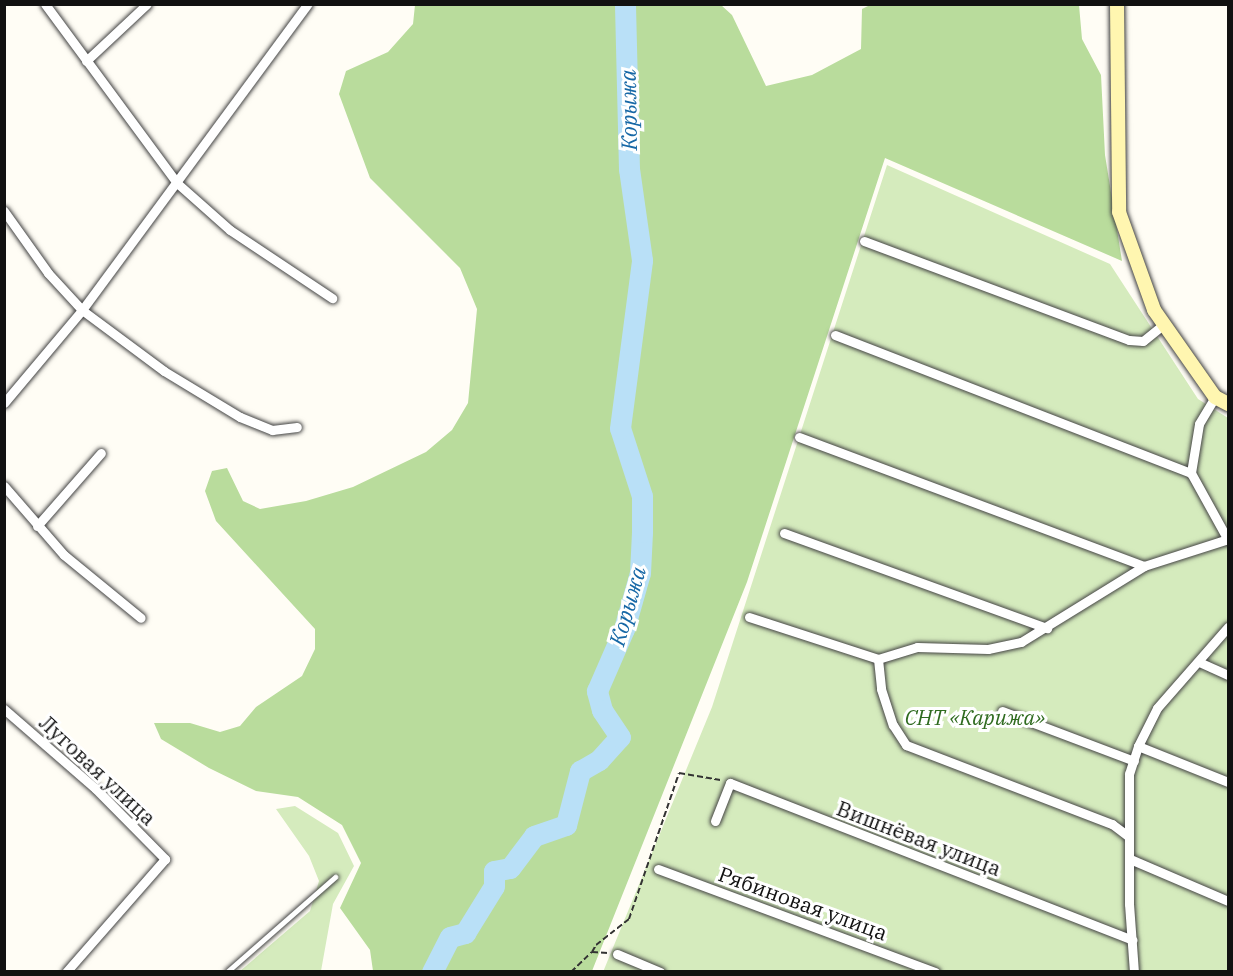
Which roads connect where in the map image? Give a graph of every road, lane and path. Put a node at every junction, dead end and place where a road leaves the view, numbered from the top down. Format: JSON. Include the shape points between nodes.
{"nodes":[{"id":1,"x":45,"y":4,"type":"edge"},
{"id":2,"x":147,"y":4,"type":"edge"},
{"id":3,"x":308,"y":4,"type":"edge"},
{"id":4,"x":1117,"y":4,"type":"edge"},
{"id":5,"x":86,"y":61,"type":"junction"},
{"id":6,"x":177,"y":183,"type":"junction"},
{"id":7,"x":4,"y":211,"type":"edge"},
{"id":8,"x":864,"y":241,"type":"dead end"},
{"id":9,"x":332,"y":298,"type":"dead end"},
{"id":10,"x":82,"y":310,"type":"junction"},
{"id":11,"x":1164,"y":324,"type":"junction"},
{"id":12,"x":835,"y":335,"type":"dead end"},
{"id":13,"x":1215,"y":398,"type":"junction"},
{"id":14,"x":4,"y":403,"type":"edge"},
{"id":15,"x":1228,"y":404,"type":"edge"},
{"id":16,"x":297,"y":427,"type":"dead end"},
{"id":17,"x":800,"y":437,"type":"dead end"},
{"id":18,"x":101,"y":453,"type":"dead end"},
{"id":19,"x":1191,"y":473,"type":"junction"},
{"id":20,"x":4,"y":486,"type":"edge"},
{"id":21,"x":37,"y":526,"type":"junction"},
{"id":22,"x":784,"y":533,"type":"dead end"},
{"id":23,"x":1228,"y":539,"type":"edge"},
{"id":24,"x":1144,"y":566,"type":"junction"},
{"id":25,"x":749,"y":617,"type":"dead end"},
{"id":26,"x":141,"y":618,"type":"dead end"},
{"id":27,"x":1228,"y":627,"type":"edge"},
{"id":28,"x":1047,"y":628,"type":"junction"},
{"id":29,"x":878,"y":659,"type":"junction"},
{"id":30,"x":1199,"y":662,"type":"junction"},
{"id":31,"x":1228,"y":675,"type":"edge"},
{"id":32,"x":4,"y":709,"type":"edge"},
{"id":33,"x":1002,"y":711,"type":"dead end"},
{"id":34,"x":1138,"y":746,"type":"junction"},
{"id":35,"x":1134,"y":761,"type":"junction"},
{"id":36,"x":721,"y":781,"type":"dead end"},
{"id":37,"x":1228,"y":782,"type":"edge"},
{"id":38,"x":715,"y":821,"type":"dead end"},
{"id":39,"x":1129,"y":837,"type":"junction"},
{"id":40,"x":1130,"y":859,"type":"junction"},
{"id":41,"x":658,"y":869,"type":"dead end"},
{"id":42,"x":335,"y":877,"type":"dead end"},
{"id":43,"x":1228,"y":901,"type":"edge"},
{"id":44,"x":1132,"y":940,"type":"junction"},
{"id":45,"x":592,"y":952,"type":"junction"},
{"id":46,"x":617,"y":954,"type":"joint"},
{"id":47,"x":66,"y":972,"type":"edge"},
{"id":48,"x":227,"y":972,"type":"edge"},
{"id":49,"x":571,"y":972,"type":"edge"},
{"id":50,"x":660,"y":972,"type":"edge"},
{"id":51,"x":935,"y":972,"type":"edge"},
{"id":52,"x":1134,"y":972,"type":"edge"}],
"edges":[{"from":1,"to":5,"type":"street"},
{"from":2,"to":5,"type":"street"},
{"from":3,"to":6,"type":"street"},
{"from":4,"to":11,"type":"street","via":[[1119,212],[1154,310]]},
{"from":5,"to":6,"type":"street"},
{"from":6,"to":9,"type":"street","via":[[230,230]]},
{"from":6,"to":10,"type":"street"},
{"from":7,"to":10,"type":"street","via":[[48,273]]},
{"from":8,"to":11,"type":"street","via":[[1129,340],[1143,341]]},
{"from":10,"to":14,"type":"street"},
{"from":10,"to":16,"type":"street","via":[[164,371],[240,417],[272,430]]},
{"from":11,"to":13,"type":"street"},
{"from":12,"to":19,"type":"street"},
{"from":13,"to":15,"type":"street"},
{"from":13,"to":19,"type":"street","via":[[1199,424]]},
{"from":17,"to":24,"type":"street"},
{"from":18,"to":21,"type":"street"},
{"from":19,"to":23,"type":"street"},
{"from":20,"to":21,"type":"street"},
{"from":21,"to":26,"type":"street","via":[[64,555]]},
{"from":22,"to":28,"type":"street"},
{"from":23,"to":24,"type":"street"},
{"from":24,"to":28,"type":"street"},
{"from":25,"to":29,"type":"street"},
{"from":27,"to":30,"type":"street"},
{"from":28,"to":29,"type":"street","via":[[1009,646],[988,650],[917,647]]},
{"from":29,"to":39,"type":"street","via":[[881,689],[893,725],[906,745],[1112,824]]},
{"from":30,"to":31,"type":"street"},
{"from":30,"to":34,"type":"street","via":[[1157,708]]},
{"from":32,"to":47,"type":"street","name":"Луговая улица","via":[[95,788],[165,859]]},
{"from":33,"to":35,"type":"street"},
{"from":34,"to":35,"type":"street"},
{"from":34,"to":37,"type":"street"},
{"from":35,"to":39,"type":"street","via":[[1129,774]]},
{"from":36,"to":45,"type":"path","via":[[679,773],[629,919]]},
{"from":38,"to":44,"type":"street","name":"Вишнёвая улица","via":[[730,783]]},
{"from":39,"to":40,"type":"street"},
{"from":40,"to":43,"type":"street"},
{"from":40,"to":44,"type":"street"},
{"from":41,"to":51,"type":"street","name":"Рябиновая улица"},
{"from":42,"to":48,"type":"lane"},
{"from":44,"to":52,"type":"street"},
{"from":45,"to":46,"type":"path"},
{"from":45,"to":49,"type":"path"},
{"from":46,"to":50,"type":"street"}]}
